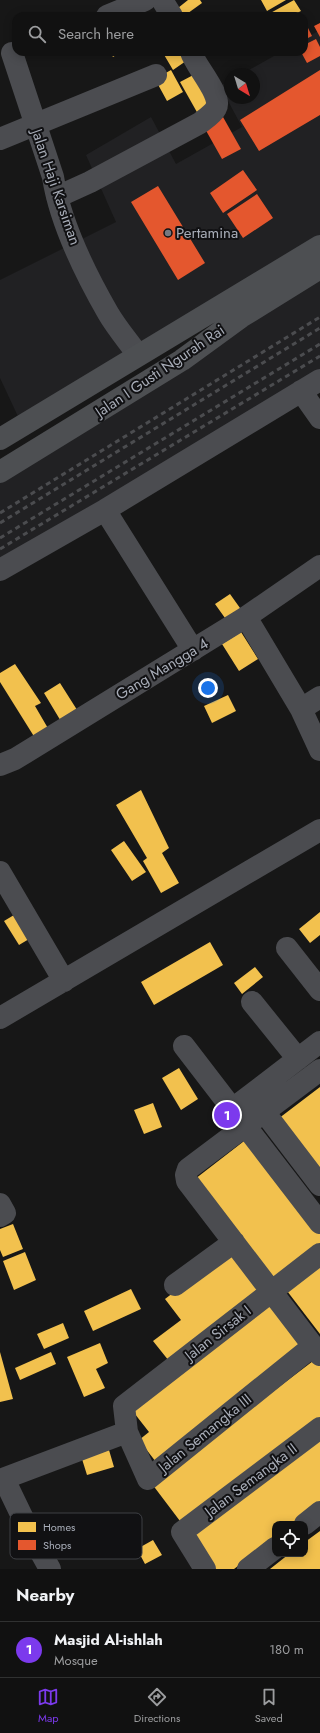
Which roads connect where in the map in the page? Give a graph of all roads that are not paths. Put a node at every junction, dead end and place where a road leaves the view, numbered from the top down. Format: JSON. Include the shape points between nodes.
{"nodes":[{"id":1,"x":145,"y":0,"type":"edge"},
{"id":2,"x":162,"y":0,"type":"edge"},
{"id":3,"x":116,"y":12,"type":"edge"},
{"id":4,"x":170,"y":12,"type":"edge"},
{"id":5,"x":9,"y":53,"type":"edge"},
{"id":6,"x":193,"y":56,"type":"edge"},
{"id":7,"x":156,"y":75,"type":"dead end"},
{"id":8,"x":35,"y":126,"type":"junction"},
{"id":9,"x":0,"y":139,"type":"edge"},
{"id":10,"x":56,"y":197,"type":"junction"},
{"id":11,"x":320,"y":246,"type":"edge"},
{"id":12,"x":320,"y":268,"type":"edge"},
{"id":13,"x":236,"y":308,"type":"junction"},
{"id":14,"x":138,"y":355,"type":"junction"},
{"id":15,"x":320,"y":380,"type":"edge"},
{"id":16,"x":301,"y":391,"type":"junction"},
{"id":17,"x":320,"y":418,"type":"edge"},
{"id":18,"x":0,"y":439,"type":"edge"},
{"id":19,"x":0,"y":472,"type":"edge"},
{"id":20,"x":105,"y":510,"type":"junction"},
{"id":21,"x":320,"y":566,"type":"edge"},
{"id":22,"x":0,"y":570,"type":"edge"},
{"id":23,"x":246,"y":617,"type":"junction"},
{"id":24,"x":194,"y":650,"type":"junction"},
{"id":25,"x":320,"y":697,"type":"edge"},
{"id":26,"x":301,"y":709,"type":"junction"},
{"id":27,"x":320,"y":748,"type":"edge"},
{"id":28,"x":0,"y":765,"type":"edge"},
{"id":29,"x":320,"y":830,"type":"edge"},
{"id":30,"x":0,"y":872,"type":"edge"},
{"id":31,"x":287,"y":948,"type":"dead end"},
{"id":32,"x":64,"y":981,"type":"junction"},
{"id":33,"x":320,"y":990,"type":"edge"},
{"id":34,"x":252,"y":1002,"type":"dead end"},
{"id":35,"x":0,"y":1018,"type":"edge"},
{"id":36,"x":320,"y":1042,"type":"edge"},
{"id":37,"x":184,"y":1046,"type":"dead end"},
{"id":38,"x":298,"y":1059,"type":"junction"},
{"id":39,"x":320,"y":1070,"type":"edge"},
{"id":40,"x":258,"y":1104,"type":"junction"},
{"id":41,"x":239,"y":1117,"type":"junction"},
{"id":42,"x":320,"y":1185,"type":"edge"},
{"id":43,"x":0,"y":1204,"type":"edge"},
{"id":44,"x":0,"y":1216,"type":"edge"},
{"id":45,"x":320,"y":1223,"type":"edge"},
{"id":46,"x":234,"y":1242,"type":"junction"},
{"id":47,"x":320,"y":1254,"type":"edge"},
{"id":48,"x":175,"y":1285,"type":"dead end"},
{"id":49,"x":272,"y":1292,"type":"junction"},
{"id":50,"x":317,"y":1351,"type":"edge"},
{"id":51,"x":126,"y":1424,"type":"junction"},
{"id":52,"x":320,"y":1428,"type":"edge"},
{"id":53,"x":2,"y":1479,"type":"edge"},
{"id":54,"x":320,"y":1512,"type":"edge"},
{"id":55,"x":20,"y":1513,"type":"edge"},
{"id":56,"x":308,"y":1522,"type":"edge"},
{"id":57,"x":272,"y":1550,"type":"edge"},
{"id":58,"x":44,"y":1559,"type":"edge"},
{"id":59,"x":50,"y":1569,"type":"edge"},
{"id":60,"x":206,"y":1569,"type":"edge"},
{"id":61,"x":248,"y":1569,"type":"edge"}],
"edges":[{"from":1,"to":3,"type":"street"},
{"from":2,"to":4,"type":"street"},
{"from":5,"to":8,"type":"street","name":"Jalan Haji Karsiman"},
{"from":6,"to":10,"type":"street","via":[[216,95],[217,104],[214,111],[200,123],[90,182]]},
{"from":7,"to":8,"type":"street"},
{"from":8,"to":9,"type":"street"},
{"from":8,"to":10,"type":"street","name":"Jalan Haji Karsiman","via":[[54,177]]},
{"from":10,"to":14,"type":"street","name":"Jalan Haji Karsiman","via":[[73,243],[108,313]]},
{"from":11,"to":13,"type":"main road","name":"Jalan I Gusti Ngurah Rai"},
{"from":12,"to":13,"type":"main road","name":"Jalan I Gusti Ngurah Rai"},
{"from":13,"to":14,"type":"main road","name":"Jalan I Gusti Ngurah Rai"},
{"from":13,"to":19,"type":"main road","name":"Jalan I Gusti Ngurah Rai","via":[[182,360]]},
{"from":14,"to":18,"type":"main road","name":"Jalan I Gusti Ngurah Rai"},
{"from":15,"to":16,"type":"street"},
{"from":16,"to":17,"type":"street"},
{"from":16,"to":20,"type":"street"},
{"from":20,"to":22,"type":"street"},
{"from":20,"to":24,"type":"street"},
{"from":21,"to":23,"type":"street","name":"Gang Mangga 4"},
{"from":23,"to":24,"type":"street","name":"Gang Mangga 4"},
{"from":23,"to":26,"type":"street"},
{"from":24,"to":28,"type":"street","name":"Gang Mangga 4","via":[[15,759]]},
{"from":25,"to":26,"type":"street"},
{"from":26,"to":27,"type":"street"},
{"from":29,"to":32,"type":"street"},
{"from":30,"to":32,"type":"street"},
{"from":31,"to":33,"type":"street"},
{"from":32,"to":35,"type":"street"},
{"from":34,"to":38,"type":"street"},
{"from":36,"to":38,"type":"street"},
{"from":37,"to":41,"type":"street"},
{"from":38,"to":40,"type":"street"},
{"from":39,"to":40,"type":"street"},
{"from":40,"to":41,"type":"street"},
{"from":40,"to":42,"type":"street"},
{"from":41,"to":45,"type":"street"},
{"from":41,"to":46,"type":"street","via":[[188,1169],[186,1175],[187,1181]]},
{"from":43,"to":44,"type":"street","via":[[5,1213]]},
{"from":46,"to":48,"type":"street"},
{"from":46,"to":49,"type":"street"},
{"from":47,"to":49,"type":"street","name":"Jalan Sirsak I"},
{"from":49,"to":50,"type":"street"},
{"from":49,"to":51,"type":"street","name":"Jalan Sirsak I","via":[[124,1406]]},
{"from":50,"to":51,"type":"street","name":"Jalan Semangka III","via":[[148,1478]]},
{"from":51,"to":53,"type":"street"},
{"from":52,"to":60,"type":"street","name":"Jalan Semangka II","via":[[182,1532]]},
{"from":53,"to":55,"type":"street"},
{"from":54,"to":56,"type":"street"},
{"from":57,"to":61,"type":"street"},
{"from":58,"to":59,"type":"street"}]}
